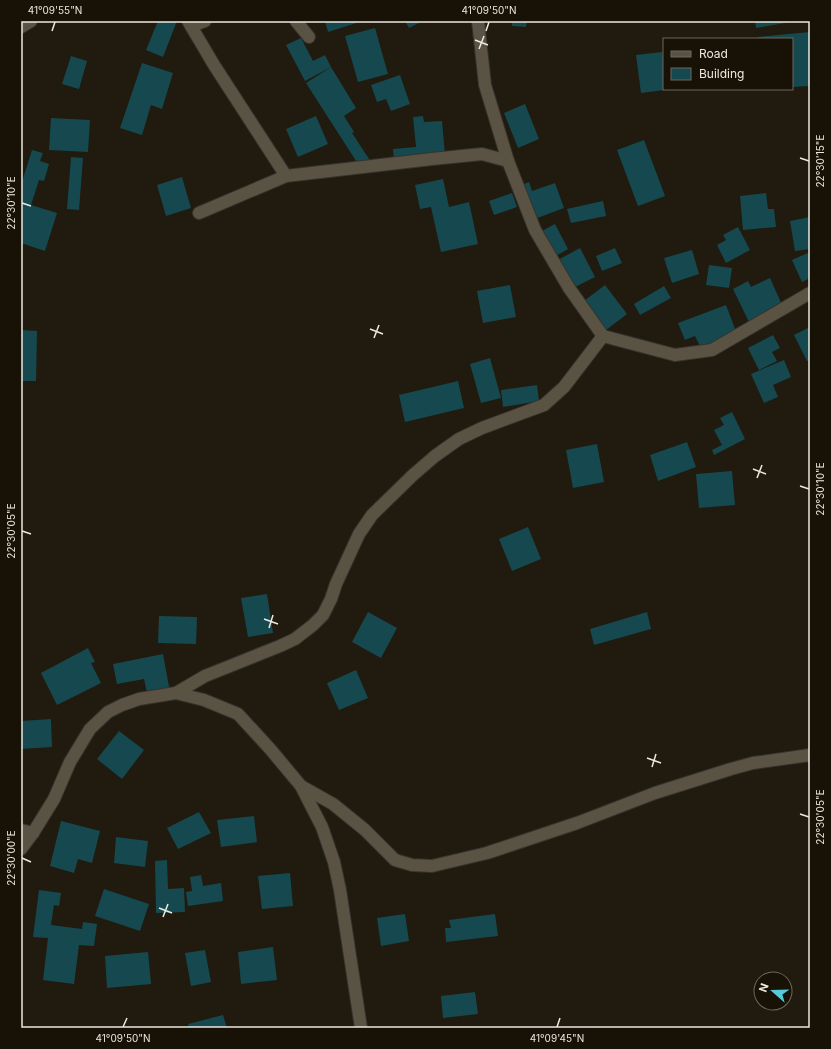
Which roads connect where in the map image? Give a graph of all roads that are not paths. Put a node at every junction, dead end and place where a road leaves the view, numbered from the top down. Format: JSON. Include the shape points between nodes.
{"nodes":[{"id":1,"x":31,"y":21,"type":"edge"},
{"id":2,"x":205,"y":21,"type":"edge"},
{"id":3,"x":296,"y":21,"type":"edge"},
{"id":4,"x":478,"y":21,"type":"edge"},
{"id":5,"x":189,"y":23,"type":"edge"},
{"id":6,"x":21,"y":27,"type":"edge"},
{"id":7,"x":309,"y":37,"type":"dead end"},
{"id":8,"x":508,"y":161,"type":"junction"},
{"id":9,"x":286,"y":176,"type":"junction"},
{"id":10,"x":199,"y":213,"type":"dead end"},
{"id":11,"x":810,"y":293,"type":"edge"},
{"id":12,"x":603,"y":336,"type":"junction"},
{"id":13,"x":176,"y":693,"type":"junction"},
{"id":14,"x":810,"y":755,"type":"edge"},
{"id":15,"x":301,"y":786,"type":"junction"},
{"id":16,"x":21,"y":830,"type":"edge"},
{"id":17,"x":33,"y":833,"type":"junction"},
{"id":18,"x":21,"y":849,"type":"edge"},
{"id":19,"x":361,"y":1028,"type":"edge"}],
"edges":[{"from":1,"to":6,"type":"street"},
{"from":2,"to":5,"type":"street"},
{"from":3,"to":7,"type":"street"},
{"from":4,"to":8,"type":"street","via":[[485,85]]},
{"from":5,"to":9,"type":"street"},
{"from":8,"to":9,"type":"street","via":[[482,154]]},
{"from":8,"to":12,"type":"street","via":[[535,230],[569,288]]},
{"from":9,"to":10,"type":"street"},
{"from":11,"to":12,"type":"street","via":[[712,350],[675,355]]},
{"from":12,"to":13,"type":"street","via":[[564,387],[544,405],[460,439],[435,456],[372,515],[359,534],[323,615],[313,625],[280,646],[205,676]]},
{"from":13,"to":15,"type":"street","via":[[204,700],[238,714]]},
{"from":13,"to":17,"type":"street","via":[[139,699],[122,705],[108,712],[90,729],[70,762],[54,799]]},
{"from":14,"to":15,"type":"street","via":[[731,768],[494,851],[432,866],[412,865],[395,860],[365,830],[333,804]]},
{"from":15,"to":19,"type":"street","via":[[322,827],[334,862]]},
{"from":16,"to":17,"type":"street"},
{"from":17,"to":18,"type":"street"}]}
